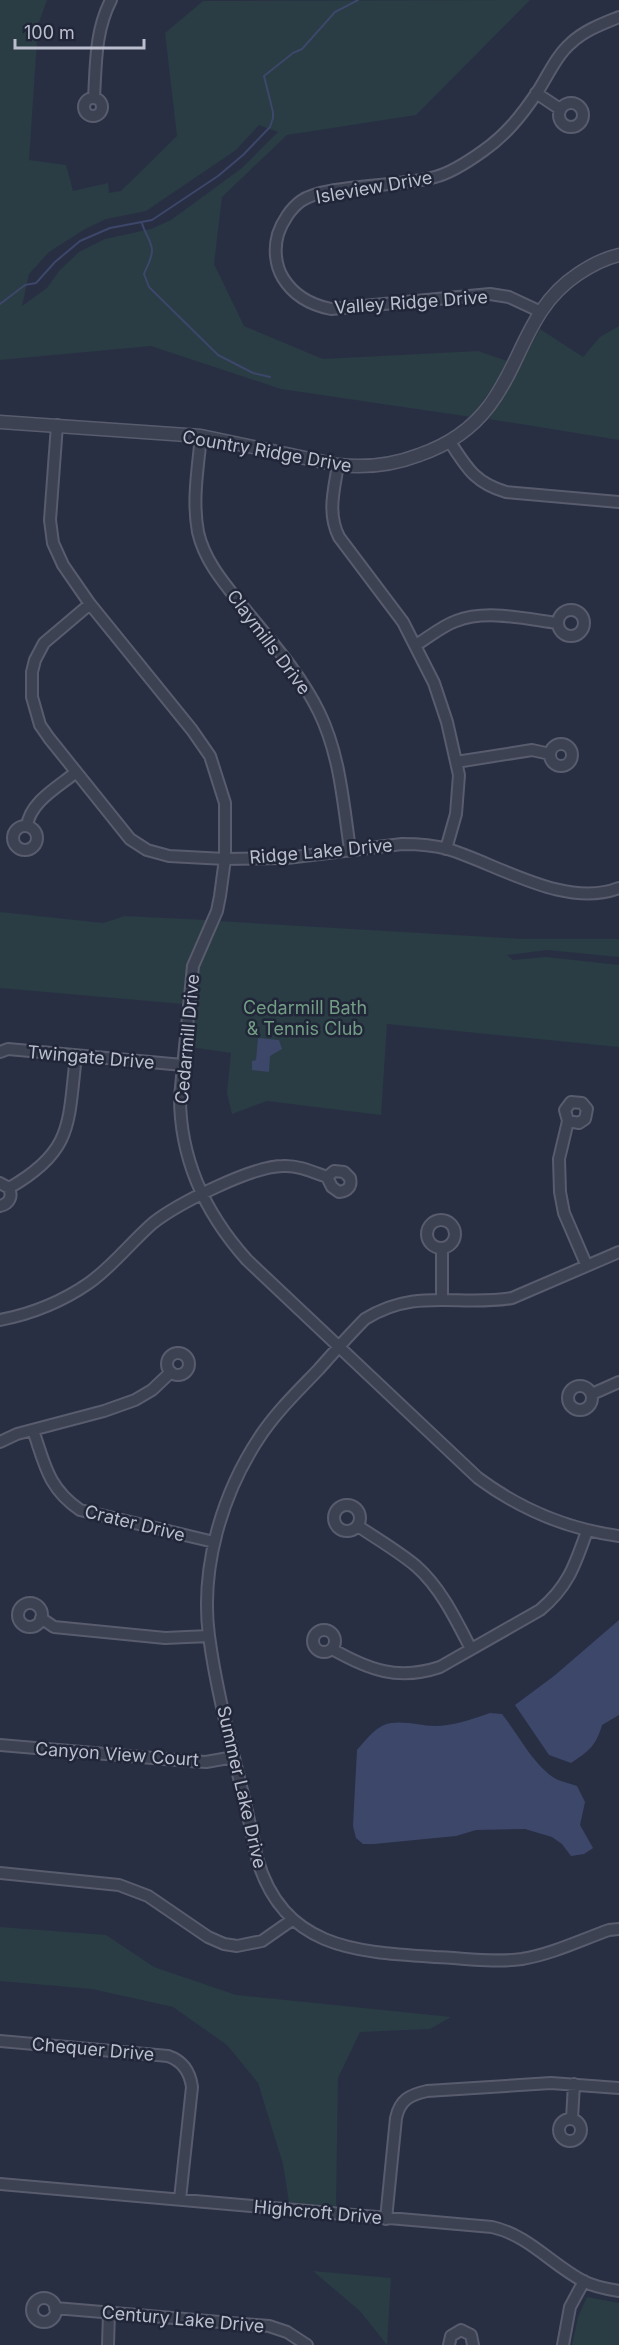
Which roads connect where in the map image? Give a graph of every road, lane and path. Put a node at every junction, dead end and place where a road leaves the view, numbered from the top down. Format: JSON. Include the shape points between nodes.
{"nodes":[{"id":1,"x":111,"y":0,"type":"edge"},
{"id":2,"x":619,"y":17,"type":"edge"},
{"id":3,"x":536,"y":93,"type":"junction"},
{"id":4,"x":94,"y":98,"type":"dead end"},
{"id":5,"x":560,"y":109,"type":"dead end"},
{"id":6,"x":276,"y":252,"type":"joint"},
{"id":7,"x":619,"y":255,"type":"edge"},
{"id":8,"x":539,"y":311,"type":"junction"},
{"id":9,"x":0,"y":422,"type":"edge"},
{"id":10,"x":57,"y":425,"type":"junction"},
{"id":11,"x":201,"y":436,"type":"junction"},
{"id":12,"x":450,"y":442,"type":"junction"},
{"id":13,"x":338,"y":465,"type":"junction"},
{"id":14,"x":619,"y":502,"type":"edge"},
{"id":15,"x":90,"y":604,"type":"junction"},
{"id":16,"x":557,"y":623,"type":"dead end"},
{"id":17,"x":416,"y":645,"type":"junction"},
{"id":18,"x":550,"y":754,"type":"dead end"},
{"id":19,"x":456,"y":762,"type":"junction"},
{"id":20,"x":75,"y":772,"type":"junction"},
{"id":21,"x":27,"y":826,"type":"dead end"},
{"id":22,"x":350,"y":849,"type":"junction"},
{"id":23,"x":446,"y":849,"type":"junction"},
{"id":24,"x":225,"y":859,"type":"junction"},
{"id":25,"x":619,"y":888,"type":"edge"},
{"id":26,"x":0,"y":1052,"type":"edge"},
{"id":27,"x":76,"y":1056,"type":"junction"},
{"id":28,"x":183,"y":1065,"type":"junction"},
{"id":29,"x":568,"y":1121,"type":"dead end"},
{"id":30,"x":327,"y":1177,"type":"dead end"},
{"id":31,"x":4,"y":1185,"type":"edge"},
{"id":32,"x":203,"y":1195,"type":"junction"},
{"id":33,"x":0,"y":1206,"type":"edge"},
{"id":34,"x":442,"y":1248,"type":"dead end"},
{"id":35,"x":619,"y":1252,"type":"edge"},
{"id":36,"x":586,"y":1264,"type":"junction"},
{"id":37,"x":442,"y":1299,"type":"junction"},
{"id":38,"x":0,"y":1320,"type":"edge"},
{"id":39,"x":339,"y":1347,"type":"junction"},
{"id":40,"x":171,"y":1372,"type":"dead end"},
{"id":41,"x":619,"y":1382,"type":"edge"},
{"id":42,"x":592,"y":1394,"type":"dead end"},
{"id":43,"x":33,"y":1430,"type":"junction"},
{"id":44,"x":0,"y":1442,"type":"edge"},
{"id":45,"x":358,"y":1526,"type":"dead end"},
{"id":46,"x":587,"y":1531,"type":"junction"},
{"id":47,"x":619,"y":1536,"type":"edge"},
{"id":48,"x":214,"y":1542,"type":"junction"},
{"id":49,"x":41,"y":1618,"type":"dead end"},
{"id":50,"x":209,"y":1636,"type":"junction"},
{"id":51,"x":332,"y":1649,"type":"dead end"},
{"id":52,"x":471,"y":1649,"type":"junction"},
{"id":53,"x":0,"y":1745,"type":"edge"},
{"id":54,"x":234,"y":1757,"type":"junction"},
{"id":55,"x":0,"y":1873,"type":"edge"},
{"id":56,"x":292,"y":1920,"type":"junction"},
{"id":57,"x":619,"y":1929,"type":"edge"},
{"id":58,"x":0,"y":2041,"type":"edge"},
{"id":59,"x":574,"y":2084,"type":"junction"},
{"id":60,"x":619,"y":2088,"type":"edge"},
{"id":61,"x":572,"y":2118,"type":"dead end"},
{"id":62,"x":0,"y":2184,"type":"edge"},
{"id":63,"x":180,"y":2199,"type":"junction"},
{"id":64,"x":386,"y":2219,"type":"junction"},
{"id":65,"x":584,"y":2281,"type":"junction"},
{"id":66,"x":619,"y":2291,"type":"edge"},
{"id":67,"x":55,"y":2308,"type":"dead end"},
{"id":68,"x":109,"y":2313,"type":"junction"},
{"id":69,"x":108,"y":2345,"type":"edge"},
{"id":70,"x":307,"y":2345,"type":"edge"},
{"id":71,"x":449,"y":2345,"type":"edge"},
{"id":72,"x":473,"y":2345,"type":"edge"},
{"id":73,"x":563,"y":2345,"type":"edge"}],
"edges":[{"from":1,"to":4,"type":"street","via":[[97,37]]},
{"from":2,"to":3,"type":"street","name":"Isleview Drive","via":[[592,28],[570,44]]},
{"from":3,"to":5,"type":"street"},
{"from":3,"to":6,"type":"street","name":"Isleview Drive","via":[[513,126],[496,141],[437,177],[318,193],[302,201],[280,228]]},
{"from":6,"to":8,"type":"street","name":"Valley Ridge Drive","via":[[278,267],[291,289],[302,299],[324,308],[490,294],[509,297]]},
{"from":7,"to":8,"type":"street","name":"Country Ridge Drive","via":[[569,280]]},
{"from":8,"to":12,"type":"street","name":"Country Ridge Drive","via":[[491,404]]},
{"from":9,"to":10,"type":"street","name":"Country Ridge Drive"},
{"from":10,"to":11,"type":"street","name":"Country Ridge Drive"},
{"from":10,"to":15,"type":"street","name":"Cedarmill Drive","via":[[50,520],[53,543]]},
{"from":11,"to":13,"type":"street","name":"Country Ridge Drive"},
{"from":11,"to":22,"type":"street","name":"Claymills Drive","via":[[196,493],[204,549],[227,586],[290,664],[319,712],[336,758]]},
{"from":12,"to":13,"type":"street","name":"Country Ridge Drive","via":[[397,462],[359,467]]},
{"from":12,"to":14,"type":"street","via":[[468,471],[493,488]]},
{"from":13,"to":17,"type":"street","via":[[331,512],[335,528]]},
{"from":15,"to":20,"type":"street","name":"Ridge Lake Drive","via":[[44,643],[32,672],[32,697],[40,725]]},
{"from":15,"to":24,"type":"street","name":"Cedarmill Drive","via":[[210,756],[225,803]]},
{"from":16,"to":17,"type":"street","via":[[503,617],[463,618]]},
{"from":17,"to":19,"type":"street","via":[[434,683]]},
{"from":18,"to":19,"type":"street","via":[[532,750]]},
{"from":19,"to":23,"type":"street","via":[[459,794]]},
{"from":20,"to":21,"type":"street","via":[[36,806]]},
{"from":20,"to":24,"type":"street","name":"Ridge Lake Drive","via":[[130,839],[147,850],[169,856]]},
{"from":22,"to":23,"type":"street","name":"Ridge Lake Drive","via":[[402,843]]},
{"from":22,"to":24,"type":"street","name":"Ridge Lake Drive","via":[[287,858]]},
{"from":23,"to":25,"type":"street","name":"Ridge Lake Drive","via":[[577,895],[596,895]]},
{"from":24,"to":28,"type":"street","name":"Cedarmill Drive","via":[[217,911],[193,966]]},
{"from":26,"to":27,"type":"street","name":"Twingate Drive","via":[[8,1049]]},
{"from":27,"to":28,"type":"street","name":"Twingate Drive"},
{"from":27,"to":31,"type":"street","via":[[60,1144],[38,1169]]},
{"from":28,"to":32,"type":"street","name":"Cedarmill Drive","via":[[183,1135]]},
{"from":29,"to":36,"type":"street","via":[[559,1159],[560,1192],[564,1213]]},
{"from":30,"to":32,"type":"street","via":[[297,1167],[272,1167]]},
{"from":31,"to":33,"type":"street","via":[[10,1200]]},
{"from":32,"to":38,"type":"street","via":[[155,1222],[88,1283],[62,1299]]},
{"from":32,"to":39,"type":"street","name":"Cedarmill Drive","via":[[225,1235],[247,1260]]},
{"from":34,"to":37,"type":"street"},
{"from":35,"to":36,"type":"street","name":"Summer Lake Drive"},
{"from":36,"to":37,"type":"street","name":"Summer Lake Drive","via":[[512,1298]]},
{"from":37,"to":39,"type":"street","name":"Summer Lake Drive","via":[[381,1309],[365,1319]]},
{"from":39,"to":46,"type":"street","name":"Cedarmill Drive","via":[[478,1478],[523,1506]]},
{"from":39,"to":48,"type":"street","name":"Summer Lake Drive","via":[[261,1436],[235,1483]]},
{"from":40,"to":43,"type":"street","via":[[135,1400]]},
{"from":41,"to":42,"type":"street"},
{"from":43,"to":44,"type":"street"},
{"from":43,"to":48,"type":"street","name":"Crater Drive","via":[[51,1483],[80,1510]]},
{"from":45,"to":52,"type":"street","via":[[430,1580]]},
{"from":46,"to":47,"type":"street","name":"Cedarmill Drive"},
{"from":46,"to":52,"type":"street","via":[[576,1564],[560,1593],[540,1610]]},
{"from":48,"to":50,"type":"street","name":"Summer Lake Drive"},
{"from":49,"to":50,"type":"street","via":[[54,1627],[165,1638]]},
{"from":50,"to":54,"type":"street","name":"Summer Lake Drive"},
{"from":51,"to":52,"type":"street","via":[[371,1669],[410,1674],[440,1667]]},
{"from":53,"to":54,"type":"street","name":"Canyon View Court","via":[[206,1762]]},
{"from":54,"to":56,"type":"street","name":"Summer Lake Drive","via":[[261,1874]]},
{"from":55,"to":56,"type":"street","via":[[119,1885],[148,1896],[224,1944],[237,1946],[262,1941]]},
{"from":56,"to":57,"type":"street","name":"Summer Lake Drive","via":[[325,1940],[348,1948],[494,1960],[531,1957]]},
{"from":58,"to":63,"type":"street","name":"Chequer Drive","via":[[168,2056],[183,2065],[192,2087]]},
{"from":59,"to":60,"type":"street"},
{"from":59,"to":61,"type":"street"},
{"from":59,"to":64,"type":"street","via":[[426,2091],[405,2099],[396,2118]]},
{"from":62,"to":63,"type":"street","name":"Highcroft Drive"},
{"from":63,"to":64,"type":"street","name":"Highcroft Drive"},
{"from":64,"to":65,"type":"street","name":"Highcroft Drive","via":[[507,2231]]},
{"from":65,"to":66,"type":"street","name":"Highcroft Drive"},
{"from":65,"to":73,"type":"street","via":[[570,2307]]},
{"from":67,"to":68,"type":"street","name":"Century Lake Drive"},
{"from":68,"to":69,"type":"street"},
{"from":68,"to":70,"type":"street","name":"Century Lake Drive","via":[[269,2326]]},
{"from":71,"to":72,"type":"street","via":[[451,2336],[461,2330],[471,2335]]}]}
